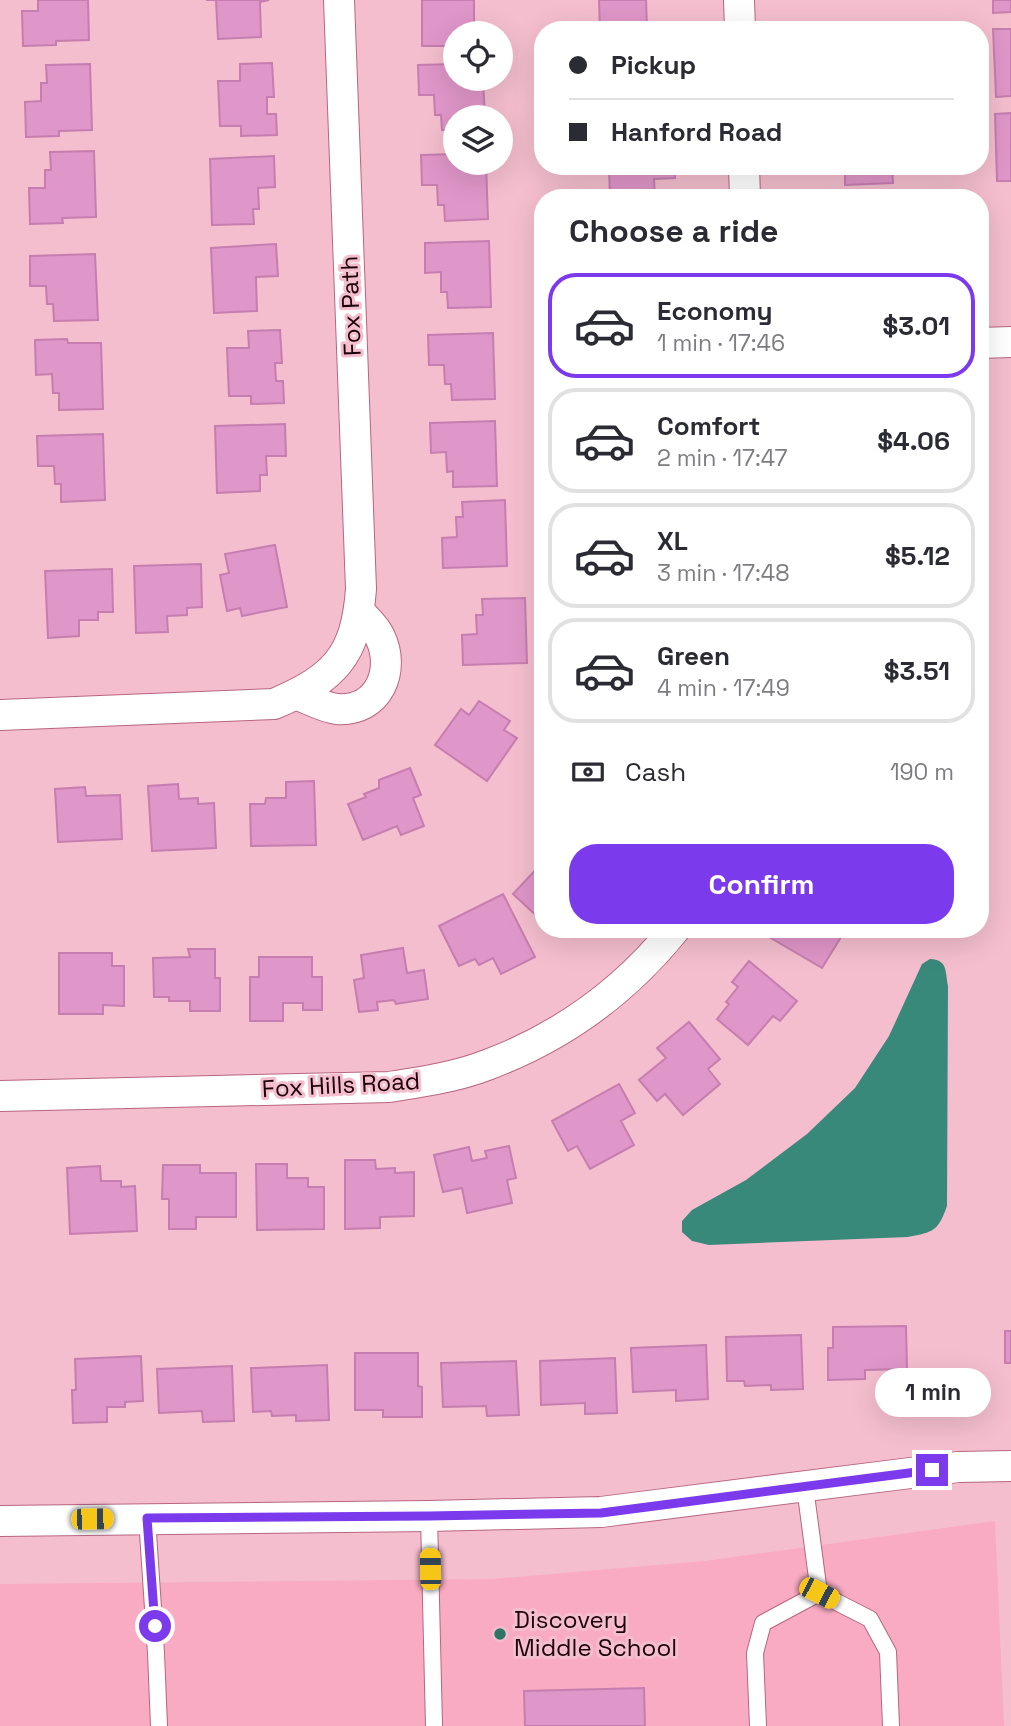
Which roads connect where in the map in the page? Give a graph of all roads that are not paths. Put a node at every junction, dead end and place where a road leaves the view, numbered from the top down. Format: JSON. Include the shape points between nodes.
{"nodes":[{"id":1,"x":339,"y":0,"type":"edge"},
{"id":2,"x":739,"y":0,"type":"edge"},
{"id":3,"x":740,"y":21,"type":"edge"},
{"id":4,"x":1011,"y":342,"type":"edge"},
{"id":5,"x":989,"y":343,"type":"edge"},
{"id":6,"x":359,"y":611,"type":"junction"},
{"id":7,"x":296,"y":694,"type":"junction"},
{"id":8,"x":0,"y":715,"type":"edge"},
{"id":9,"x":668,"y":938,"type":"edge"},
{"id":10,"x":0,"y":1096,"type":"edge"},
{"id":11,"x":1011,"y":1466,"type":"edge"},
{"id":12,"x":805,"y":1486,"type":"junction"},
{"id":13,"x":429,"y":1516,"type":"junction"},
{"id":14,"x":147,"y":1518,"type":"junction"},
{"id":15,"x":0,"y":1521,"type":"edge"},
{"id":16,"x":819,"y":1593,"type":"junction"},
{"id":17,"x":159,"y":1726,"type":"edge"},
{"id":18,"x":434,"y":1726,"type":"edge"},
{"id":19,"x":758,"y":1726,"type":"edge"},
{"id":20,"x":891,"y":1726,"type":"edge"}],
"edges":[{"from":1,"to":6,"type":"street","name":"Fox Path"},
{"from":2,"to":3,"type":"street"},
{"from":4,"to":5,"type":"street"},
{"from":6,"to":7,"type":"street","name":"Fox Path","via":[[337,664],[316,684]]},
{"from":6,"to":7,"type":"street","via":[[379,634],[387,664],[374,696],[353,708],[336,709]]},
{"from":7,"to":8,"type":"street","name":"Fox Path","via":[[274,704]]},
{"from":9,"to":10,"type":"street","name":"Fox Hills Road","via":[[632,977],[584,1016],[531,1047],[426,1082],[389,1087]]},
{"from":11,"to":12,"type":"street","via":[[958,1467]]},
{"from":12,"to":13,"type":"street","via":[[601,1513]]},
{"from":12,"to":16,"type":"lane"},
{"from":13,"to":14,"type":"street"},
{"from":13,"to":18,"type":"lane"},
{"from":14,"to":15,"type":"street"},
{"from":14,"to":17,"type":"lane"},
{"from":16,"to":19,"type":"lane","via":[[763,1623],[755,1653]]},
{"from":16,"to":20,"type":"lane","via":[[870,1619],[888,1652]]}]}
